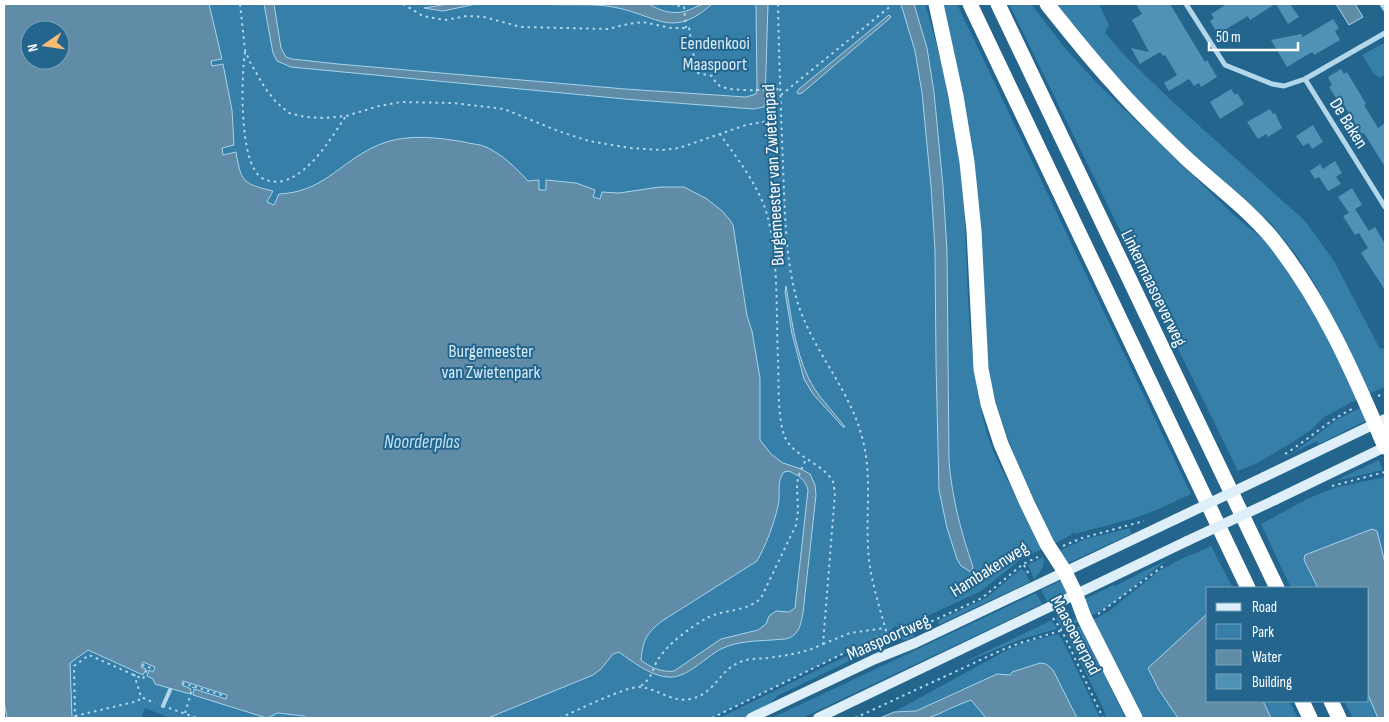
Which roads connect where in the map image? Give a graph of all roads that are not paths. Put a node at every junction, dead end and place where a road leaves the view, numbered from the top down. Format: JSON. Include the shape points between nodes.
{"nodes":[{"id":1,"x":936,"y":4,"type":"edge"},
{"id":2,"x":970,"y":4,"type":"edge"},
{"id":3,"x":998,"y":4,"type":"edge"},
{"id":4,"x":1047,"y":4,"type":"edge"},
{"id":5,"x":1188,"y":4,"type":"edge"},
{"id":6,"x":1382,"y":4,"type":"edge"},
{"id":7,"x":1385,"y":9,"type":"edge"},
{"id":8,"x":1385,"y":33,"type":"edge"},
{"id":9,"x":1305,"y":79,"type":"junction"},
{"id":10,"x":1385,"y":207,"type":"edge"},
{"id":11,"x":1380,"y":421,"type":"edge"},
{"id":12,"x":1385,"y":447,"type":"edge"},
{"id":13,"x":1065,"y":572,"type":"junction"},
{"id":14,"x":1248,"y":587,"type":"edge"},
{"id":15,"x":1277,"y":587,"type":"edge"},
{"id":16,"x":1076,"y":595,"type":"junction"},
{"id":17,"x":170,"y":690,"type":"dead end"},
{"id":18,"x":1302,"y":702,"type":"edge"},
{"id":19,"x":1331,"y":702,"type":"edge"},
{"id":20,"x":163,"y":706,"type":"dead end"},
{"id":21,"x":751,"y":718,"type":"edge"},
{"id":22,"x":818,"y":718,"type":"edge"},
{"id":23,"x":1135,"y":718,"type":"edge"},
{"id":24,"x":1310,"y":718,"type":"edge"},
{"id":25,"x":1339,"y":718,"type":"edge"}],
"edges":[{"from":1,"to":13,"type":"highway","via":[[967,162],[984,390],[1007,457],[1045,540]]},
{"from":2,"to":14,"type":"highway"},
{"from":3,"to":15,"type":"highway","name":"Linkermaasoeverweg"},
{"from":4,"to":11,"type":"highway","via":[[1113,83],[1186,158],[1271,237],[1324,316],[1366,401]]},
{"from":5,"to":9,"type":"street","via":[[1225,65],[1278,85]]},
{"from":6,"to":7,"type":"street"},
{"from":8,"to":9,"type":"street"},
{"from":9,"to":10,"type":"street","name":"De Baken"},
{"from":11,"to":12,"type":"highway"},
{"from":11,"to":13,"type":"main road","bridge":true},
{"from":12,"to":16,"type":"main road","bridge":true},
{"from":13,"to":16,"type":"highway"},
{"from":13,"to":21,"type":"main road","name":"Maaspoortweg"},
{"from":16,"to":22,"type":"main road"},
{"from":16,"to":23,"type":"highway"},
{"from":17,"to":20,"type":"lane"},
{"from":18,"to":24,"type":"highway"},
{"from":19,"to":25,"type":"highway"}]}
